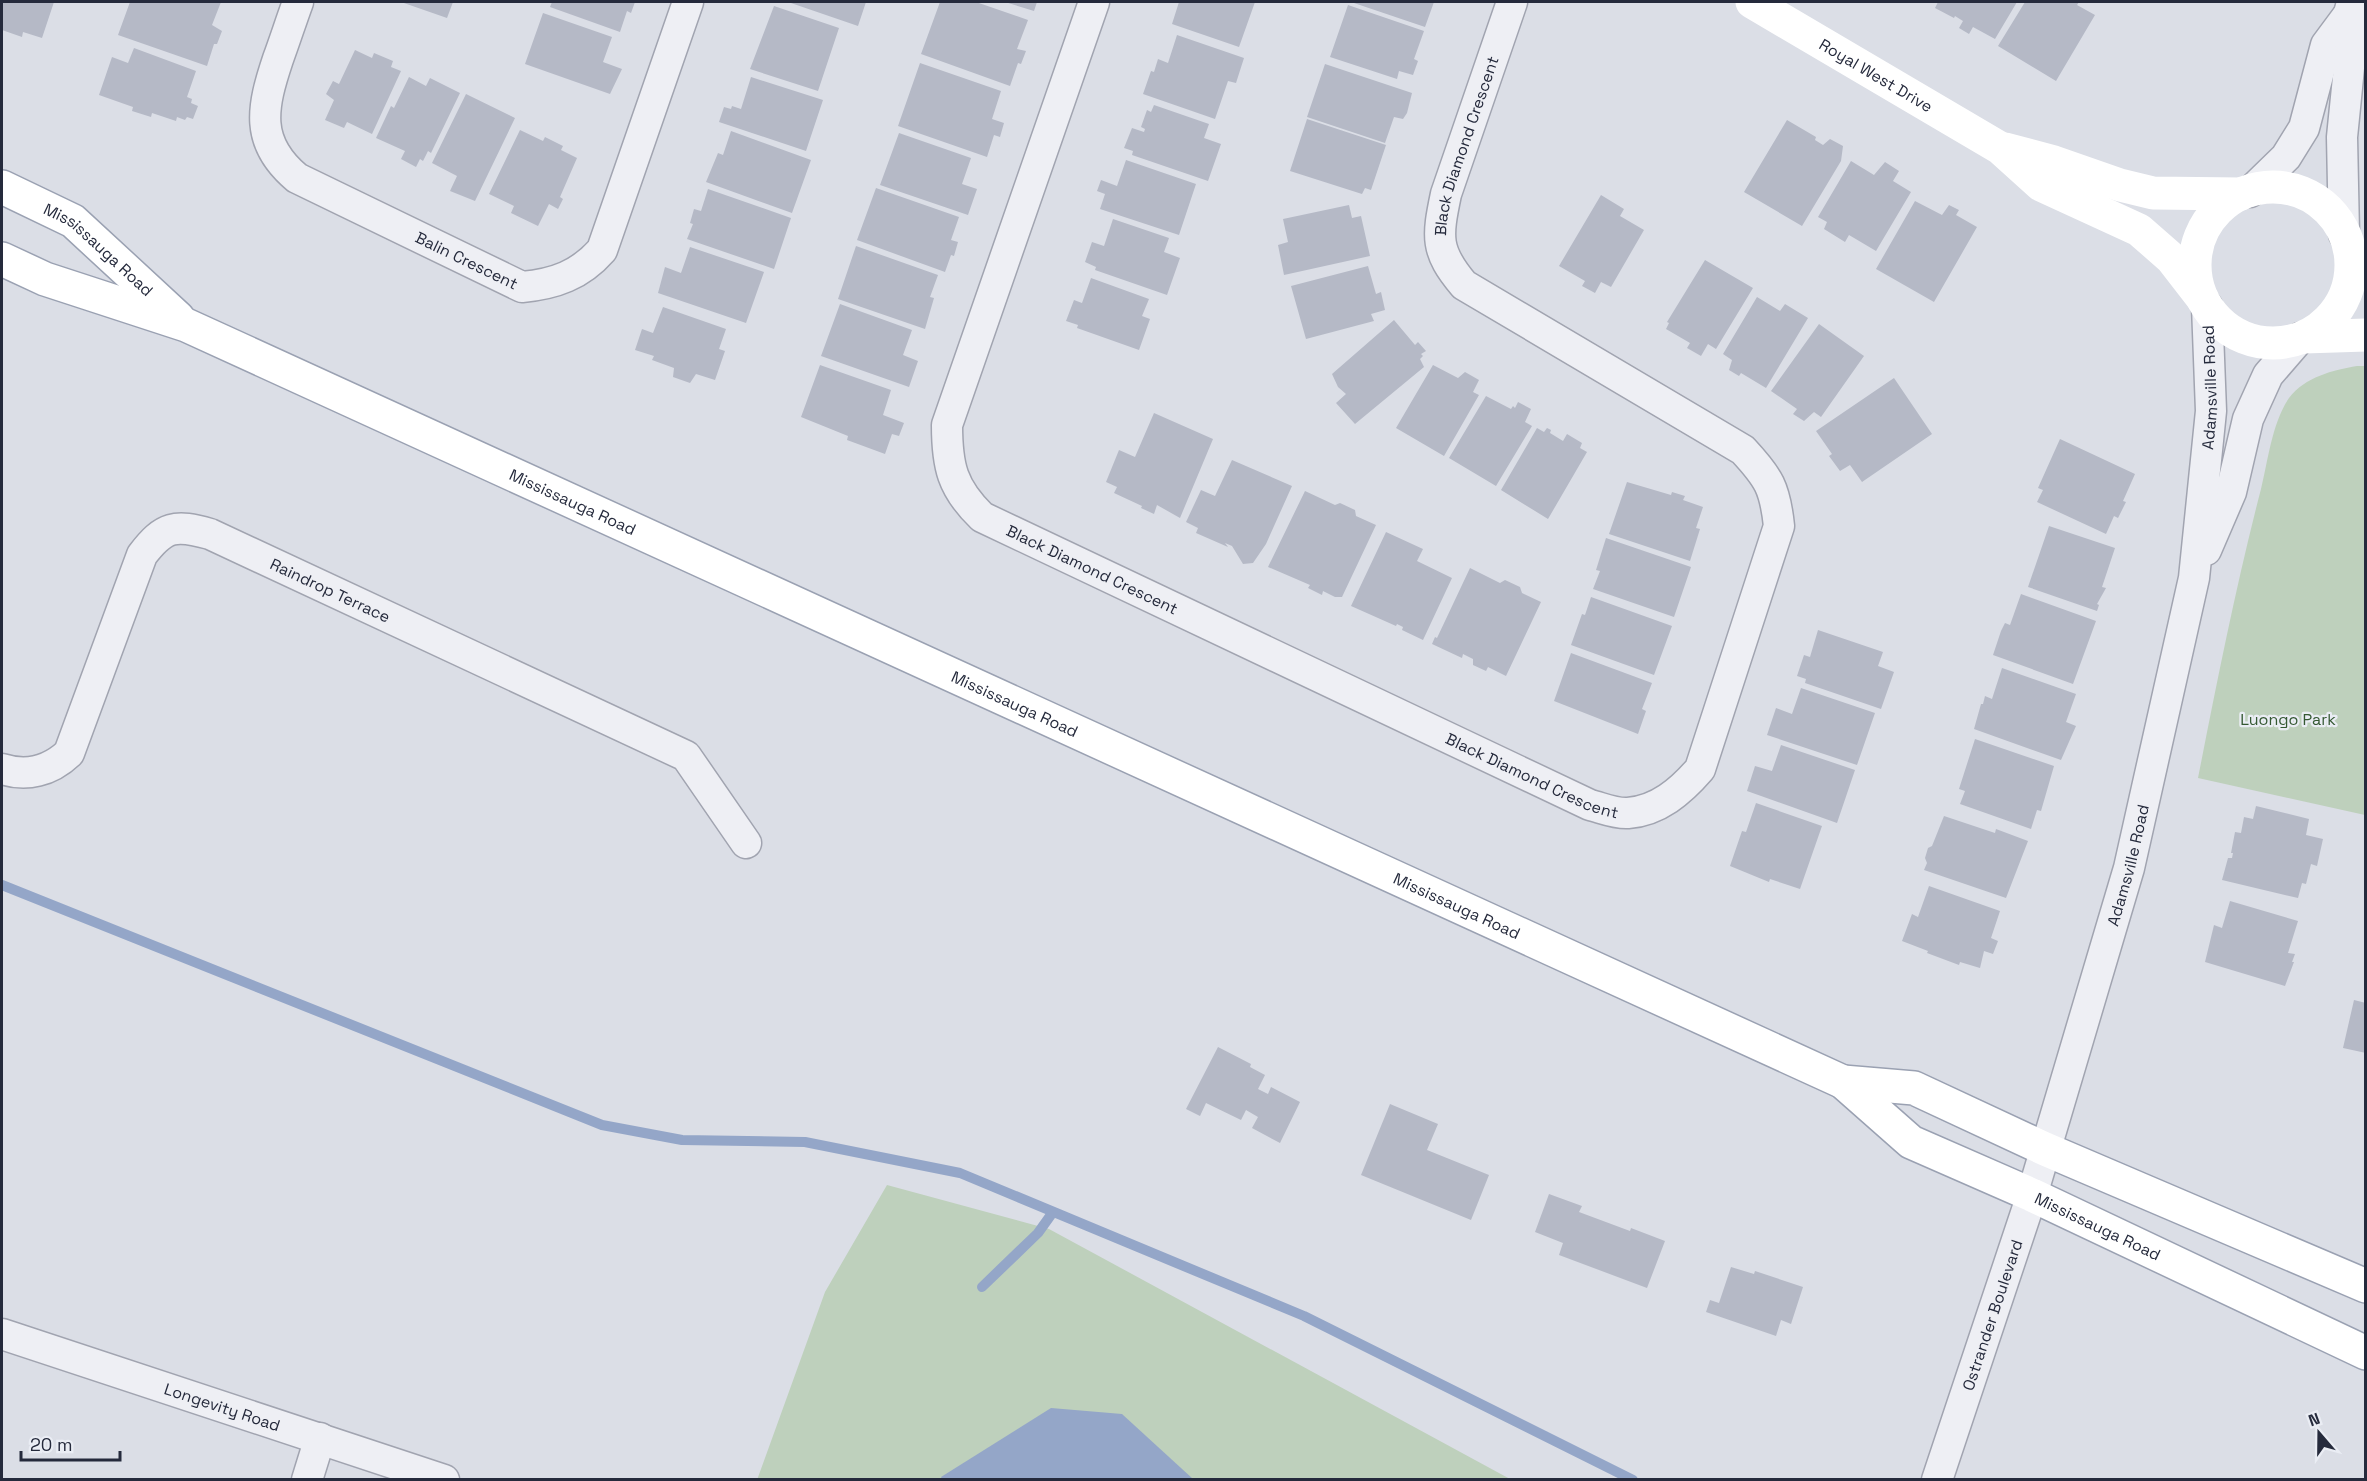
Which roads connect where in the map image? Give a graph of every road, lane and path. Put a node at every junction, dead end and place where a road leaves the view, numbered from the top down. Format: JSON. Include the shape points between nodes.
{"nodes":[{"id":1,"x":298,"y":2,"type":"edge"},
{"id":2,"x":688,"y":2,"type":"edge"},
{"id":3,"x":1094,"y":2,"type":"edge"},
{"id":4,"x":1512,"y":2,"type":"edge"},
{"id":5,"x":1752,"y":2,"type":"edge"},
{"id":6,"x":2350,"y":8,"type":"edge"},
{"id":7,"x":2000,"y":148,"type":"junction"},
{"id":8,"x":2,"y":188,"type":"edge"},
{"id":9,"x":2246,"y":193,"type":"junction"},
{"id":10,"x":2353,"y":248,"type":"edge"},
{"id":11,"x":2,"y":259,"type":"edge"},
{"id":12,"x":2204,"y":302,"type":"junction"},
{"id":13,"x":186,"y":325,"type":"junction"},
{"id":14,"x":2366,"y":335,"type":"edge"},
{"id":15,"x":2302,"y":338,"type":"junction"},
{"id":16,"x":2194,"y":578,"type":"junction"},
{"id":17,"x":2,"y":769,"type":"edge"},
{"id":18,"x":746,"y":843,"type":"dead end"},
{"id":19,"x":1843,"y":1082,"type":"junction"},
{"id":20,"x":2045,"y":1149,"type":"junction"},
{"id":21,"x":2032,"y":1195,"type":"junction"},
{"id":22,"x":2366,"y":1286,"type":"edge"},
{"id":23,"x":2,"y":1334,"type":"edge"},
{"id":24,"x":2366,"y":1353,"type":"edge"},
{"id":25,"x":320,"y":1438,"type":"junction"},
{"id":26,"x":307,"y":1479,"type":"edge"},
{"id":27,"x":444,"y":1479,"type":"edge"},
{"id":28,"x":1937,"y":1479,"type":"edge"}],
"edges":[{"from":1,"to":2,"type":"street","name":"Balin Crescent","via":[[267,90],[263,115],[267,136],[284,167],[297,178],[522,286],[546,285],[567,278],[602,250]]},
{"from":3,"to":4,"type":"street","name":"Black Diamond Crescent","via":[[947,425],[947,454],[965,501],[982,517],[1590,805],[1627,813],[1656,806],[1682,790],[1700,769],[1779,526],[1776,499],[1765,473],[1743,450],[1464,285],[1447,265],[1440,243],[1446,194]]},
{"from":5,"to":7,"type":"main road","name":"Royal West Drive"},
{"from":6,"to":9,"type":"street","via":[[2326,45],[2304,128],[2286,157]]},
{"from":6,"to":10,"type":"street","via":[[2351,48],[2342,137]]},
{"from":7,"to":9,"type":"main road","name":"Royal West Drive","via":[[2153,193]]},
{"from":7,"to":12,"type":"main road","name":"Royal West Drive","via":[[2041,185],[2139,230],[2171,258]]},
{"from":8,"to":13,"type":"main road","name":"Mississauga Road","via":[[73,221]]},
{"from":9,"to":10,"type":"main road","via":[[2286,188],[2307,195],[2326,208]]},
{"from":9,"to":12,"type":"main road","via":[[2220,207],[2205,227],[2196,250],[2195,274]]},
{"from":10,"to":15,"type":"main road","via":[[2347,290],[2338,310]]},
{"from":11,"to":13,"type":"main road","name":"Mississauga Road","via":[[45,279]]},
{"from":12,"to":15,"type":"main road","via":[[2215,318],[2234,333],[2257,342],[2281,343]]},
{"from":12,"to":16,"type":"street","name":"Adamsville Road","via":[[2211,411]]},
{"from":13,"to":19,"type":"main road","name":"Mississauga Road"},
{"from":14,"to":15,"type":"main road"},
{"from":15,"to":16,"type":"street","name":"Adamsville Road","via":[[2268,375],[2248,419],[2230,492]]},
{"from":16,"to":20,"type":"street","name":"Adamsville Road","via":[[2129,868]]},
{"from":17,"to":18,"type":"street","name":"Raindrop Terrace","via":[[44,770],[69,753],[142,555],[156,536],[174,529],[193,529],[686,756]]},
{"from":19,"to":20,"type":"main road","name":"Mississauga Road","via":[[1914,1088]]},
{"from":19,"to":21,"type":"main road","name":"Mississauga Road","via":[[1911,1142]]},
{"from":20,"to":21,"type":"street","name":"Ostrander Boulevard"},
{"from":20,"to":22,"type":"main road","name":"Mississauga Road"},
{"from":21,"to":24,"type":"main road","name":"Mississauga Road"},
{"from":21,"to":28,"type":"street","name":"Ostrander Boulevard"},
{"from":23,"to":25,"type":"street","name":"Longevity Road"},
{"from":25,"to":26,"type":"street"},
{"from":25,"to":27,"type":"street","name":"Longevity Road"}]}
